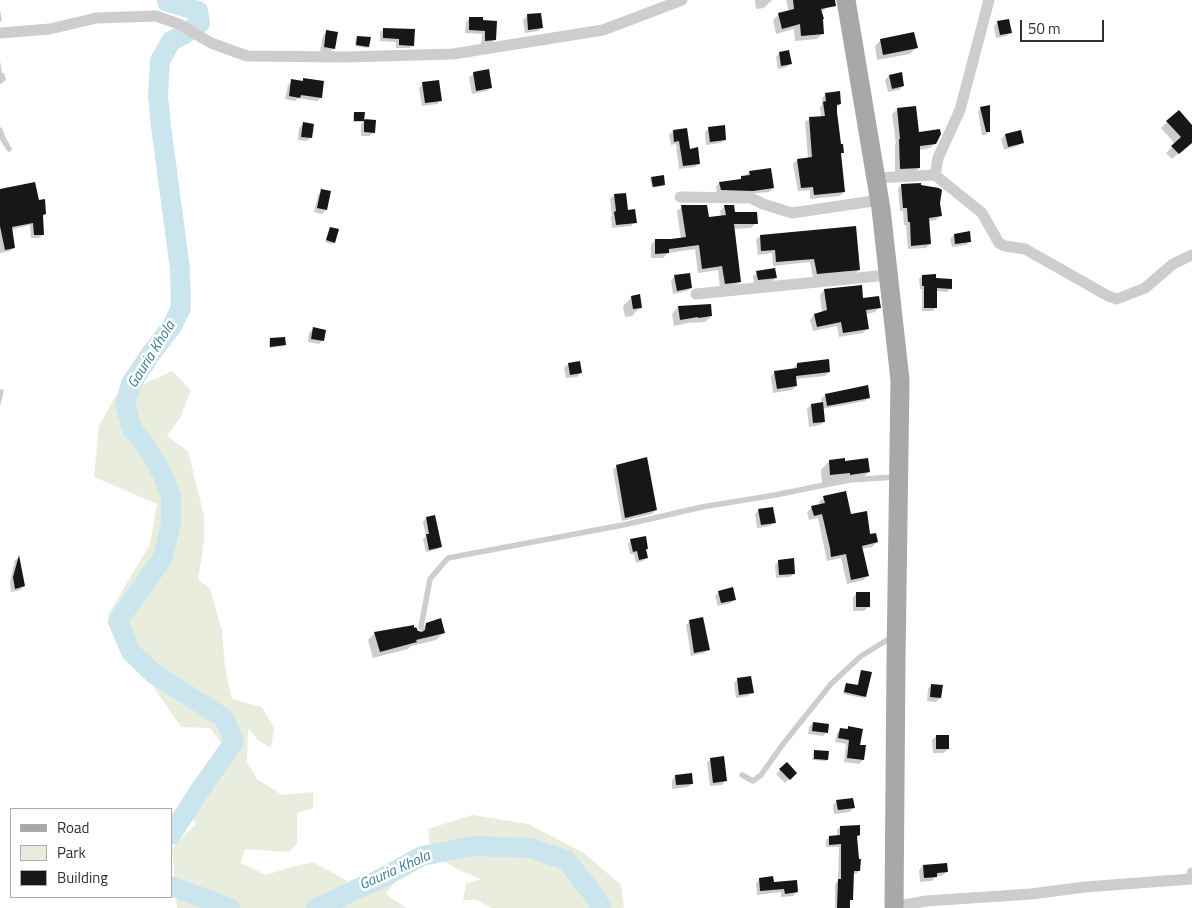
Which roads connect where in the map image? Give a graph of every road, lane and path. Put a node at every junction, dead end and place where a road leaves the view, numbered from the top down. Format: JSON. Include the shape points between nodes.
{"nodes":[{"id":1,"x":682,"y":0,"type":"edge"},
{"id":2,"x":846,"y":0,"type":"edge"},
{"id":3,"x":989,"y":0,"type":"edge"},
{"id":4,"x":0,"y":33,"type":"edge"},
{"id":5,"x":0,"y":130,"type":"edge"},
{"id":6,"x":9,"y":149,"type":"dead end"},
{"id":7,"x":935,"y":175,"type":"junction"},
{"id":8,"x":876,"y":178,"type":"junction"},
{"id":9,"x":680,"y":197,"type":"dead end"},
{"id":10,"x":880,"y":200,"type":"junction"},
{"id":11,"x":1192,"y":255,"type":"edge"},
{"id":12,"x":888,"y":275,"type":"junction"},
{"id":13,"x":696,"y":294,"type":"dead end"},
{"id":14,"x":898,"y":477,"type":"junction"},
{"id":15,"x":421,"y":627,"type":"dead end"},
{"id":16,"x":896,"y":634,"type":"junction"},
{"id":17,"x":742,"y":775,"type":"dead end"},
{"id":18,"x":1192,"y":873,"type":"edge"},
{"id":19,"x":894,"y":907,"type":"edge"}],
"edges":[{"from":1,"to":4,"type":"street","via":[[603,30],[453,54],[248,56],[211,43],[179,24],[156,16],[96,18],[50,29]]},
{"from":2,"to":8,"type":"main road"},
{"from":3,"to":7,"type":"street","via":[[960,110],[938,158]]},
{"from":5,"to":6,"type":"lane"},
{"from":7,"to":8,"type":"street"},
{"from":7,"to":11,"type":"street","via":[[982,213],[999,243],[1025,249],[1117,299],[1146,288],[1173,264]]},
{"from":8,"to":10,"type":"main road"},
{"from":9,"to":10,"type":"street","via":[[751,198],[792,213]]},
{"from":10,"to":12,"type":"main road"},
{"from":12,"to":13,"type":"street"},
{"from":12,"to":14,"type":"main road","via":[[900,380]]},
{"from":14,"to":15,"type":"lane","via":[[849,480],[702,506],[628,524],[448,558],[430,579]]},
{"from":14,"to":16,"type":"main road"},
{"from":16,"to":17,"type":"lane","via":[[861,656],[831,684],[761,776],[753,781]]},
{"from":16,"to":19,"type":"main road"},
{"from":18,"to":19,"type":"street","via":[[1191,878],[926,901]]}]}
